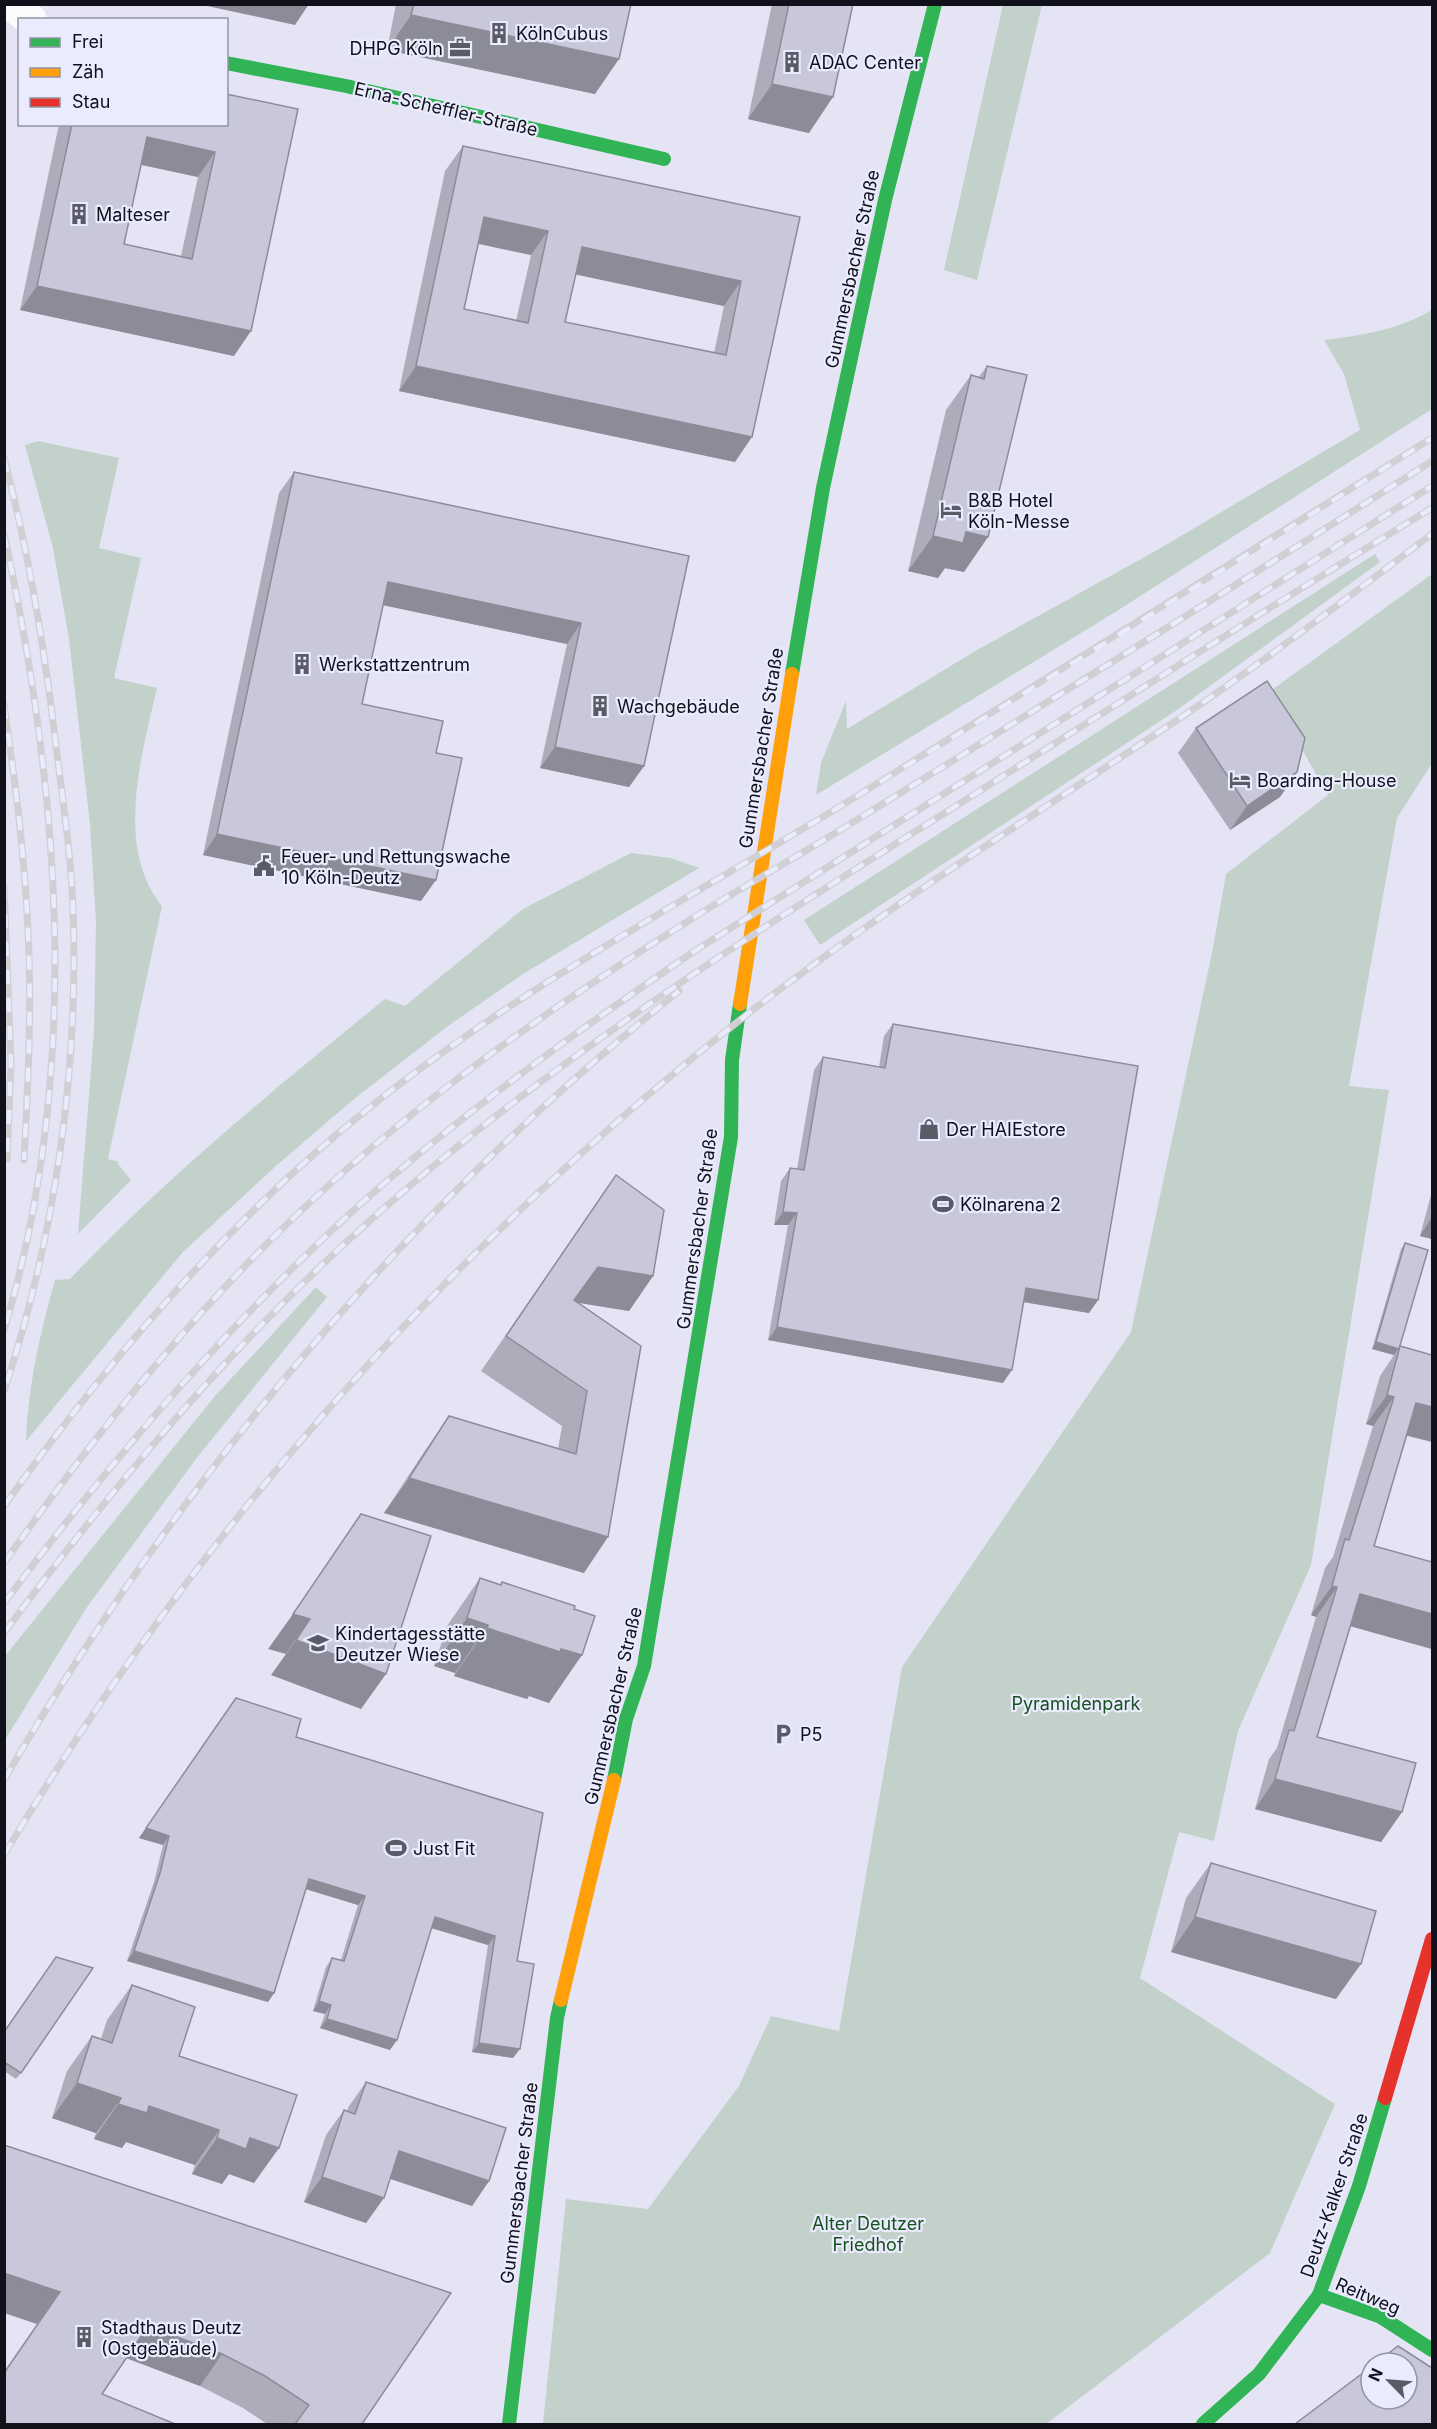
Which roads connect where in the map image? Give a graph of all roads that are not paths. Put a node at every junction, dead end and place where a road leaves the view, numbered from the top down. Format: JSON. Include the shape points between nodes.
{"nodes":[{"id":1,"x":11,"y":4,"type":"edge"},
{"id":2,"x":935,"y":4,"type":"edge"},
{"id":3,"x":28,"y":18,"type":"edge"},
{"id":4,"x":228,"y":63,"type":"edge"},
{"id":5,"x":664,"y":159,"type":"dead end"},
{"id":6,"x":1432,"y":1939,"type":"edge"},
{"id":7,"x":1319,"y":2295,"type":"junction"},
{"id":8,"x":1432,"y":2350,"type":"edge"},
{"id":9,"x":509,"y":2424,"type":"edge"},
{"id":10,"x":1203,"y":2424,"type":"edge"}],
"edges":[{"from":1,"to":3,"type":"street"},
{"from":2,"to":9,"type":"street","name":"Gummersbacher Straße","via":[[885,200],[821,500],[732,1060],[731,1137],[644,1666],[626,1719],[604,1828],[557,2018]]},
{"from":4,"to":5,"type":"street","name":"Erna-Scheffler-Straße","via":[[346,86]]},
{"from":6,"to":7,"type":"street","name":"Deutz-Kalker Straße","via":[[1359,2186]]},
{"from":7,"to":8,"type":"street","name":"Reitweg","via":[[1381,2317]]},
{"from":7,"to":10,"type":"street","name":"Deutz-Kalker Straße","via":[[1259,2374]]}]}
